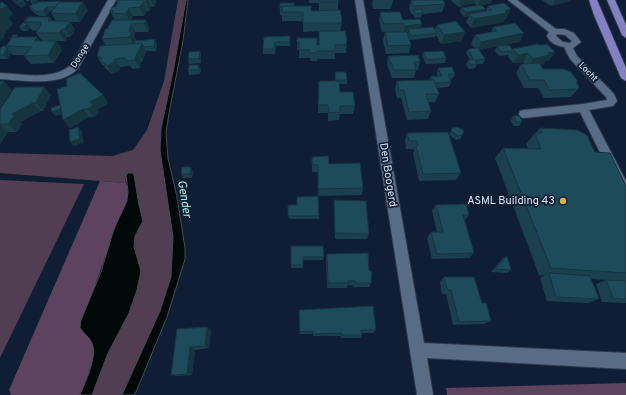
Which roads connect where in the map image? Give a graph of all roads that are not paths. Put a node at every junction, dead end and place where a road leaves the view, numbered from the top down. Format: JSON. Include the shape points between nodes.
{"nodes":[{"id":1,"x":112,"y":0,"type":"edge"},
{"id":2,"x":359,"y":0,"type":"edge"},
{"id":3,"x":512,"y":0,"type":"edge"},
{"id":4,"x":593,"y":0,"type":"edge"},
{"id":5,"x":611,"y":0,"type":"edge"},
{"id":6,"x":554,"y":32,"type":"junction"},
{"id":7,"x":626,"y":35,"type":"edge"},
{"id":8,"x":568,"y":46,"type":"junction"},
{"id":9,"x":0,"y":76,"type":"edge"},
{"id":10,"x":626,"y":78,"type":"edge"},
{"id":11,"x":583,"y":108,"type":"junction"},
{"id":12,"x":524,"y":114,"type":"dead end"},
{"id":13,"x":626,"y":193,"type":"edge"},
{"id":14,"x":417,"y":350,"type":"junction"},
{"id":15,"x":626,"y":361,"type":"edge"},
{"id":16,"x":425,"y":395,"type":"edge"}],
"edges":[{"from":1,"to":9,"type":"street","name":"Donge","via":[[70,71],[51,78]]},
{"from":2,"to":14,"type":"street","name":"Den Boogerd"},
{"from":3,"to":6,"type":"street","name":"Locht"},
{"from":4,"to":10,"type":"main road"},
{"from":5,"to":7,"type":"main road"},
{"from":6,"to":8,"type":"street","name":"Locht","via":[[551,36],[554,40]]},
{"from":6,"to":8,"type":"street","name":"Locht","via":[[567,33],[574,37],[577,42]]},
{"from":8,"to":11,"type":"street","name":"Locht","via":[[573,57],[611,96],[612,101],[609,104]]},
{"from":11,"to":12,"type":"street"},
{"from":11,"to":13,"type":"street"},
{"from":14,"to":15,"type":"street"},
{"from":14,"to":16,"type":"street","name":"Den Boogerd"}]}
